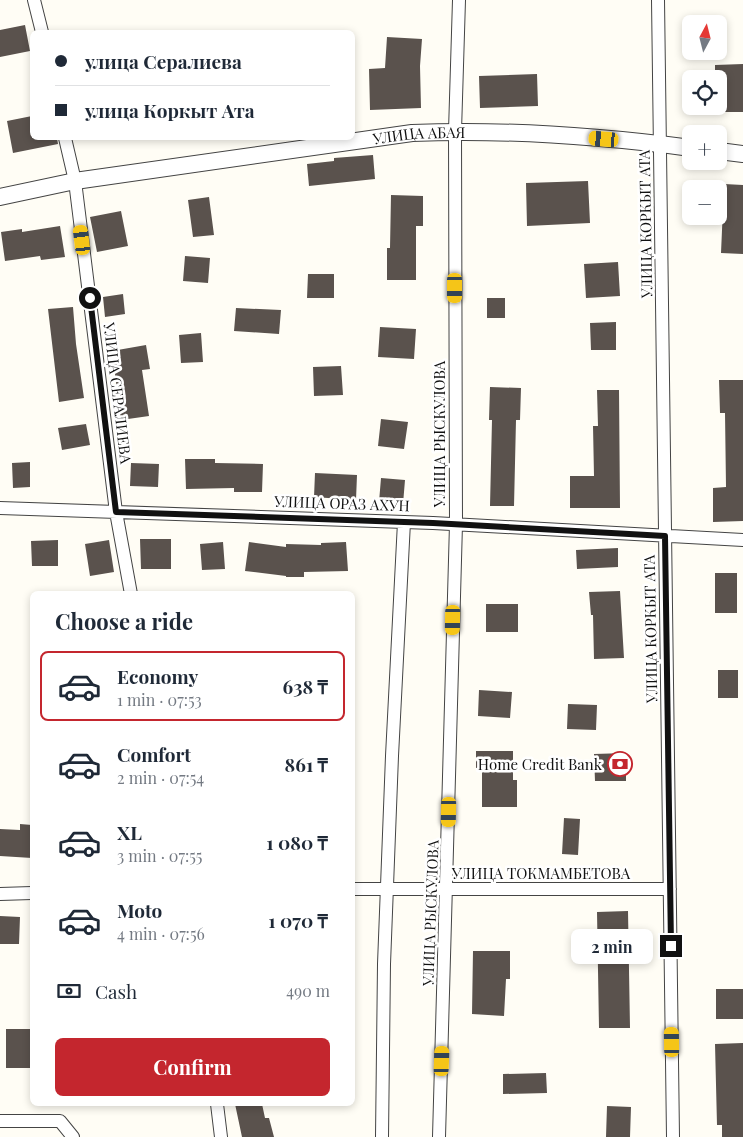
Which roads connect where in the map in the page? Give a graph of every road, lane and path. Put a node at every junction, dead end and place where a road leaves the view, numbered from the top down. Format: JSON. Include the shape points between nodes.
{"nodes":[{"id":1,"x":34,"y":0,"type":"edge"},
{"id":2,"x":459,"y":0,"type":"edge"},
{"id":3,"x":658,"y":0,"type":"edge"},
{"id":4,"x":42,"y":30,"type":"edge"},
{"id":5,"x":454,"y":131,"type":"junction"},
{"id":6,"x":65,"y":140,"type":"edge"},
{"id":7,"x":660,"y":144,"type":"junction"},
{"id":8,"x":682,"y":147,"type":"edge"},
{"id":9,"x":727,"y":152,"type":"edge"},
{"id":10,"x":743,"y":154,"type":"edge"},
{"id":11,"x":75,"y":182,"type":"junction"},
{"id":12,"x":0,"y":197,"type":"edge"},
{"id":13,"x":0,"y":508,"type":"edge"},
{"id":14,"x":116,"y":512,"type":"junction"},
{"id":15,"x":404,"y":522,"type":"junction"},
{"id":16,"x":456,"y":524,"type":"junction"},
{"id":17,"x":665,"y":536,"type":"junction"},
{"id":18,"x":743,"y":540,"type":"edge"},
{"id":19,"x":130,"y":591,"type":"edge"},
{"id":20,"x":355,"y":889,"type":"edge"},
{"id":21,"x":387,"y":889,"type":"junction"},
{"id":22,"x":447,"y":889,"type":"junction"},
{"id":23,"x":670,"y":889,"type":"junction"},
{"id":24,"x":30,"y":893,"type":"edge"},
{"id":25,"x":0,"y":894,"type":"edge"},
{"id":26,"x":217,"y":1106,"type":"edge"},
{"id":27,"x":0,"y":1121,"type":"edge"},
{"id":28,"x":73,"y":1137,"type":"edge"},
{"id":29,"x":221,"y":1137,"type":"edge"},
{"id":30,"x":382,"y":1137,"type":"edge"},
{"id":31,"x":439,"y":1137,"type":"edge"},
{"id":32,"x":673,"y":1137,"type":"edge"}],
"edges":[{"from":1,"to":4,"type":"street"},
{"from":2,"to":5,"type":"street","name":"УЛИЦА РЫСКУЛОВА"},
{"from":3,"to":7,"type":"street","name":"УЛИЦА КОРКЫТ АТА"},
{"from":5,"to":7,"type":"street","name":"УЛИЦА АБАЯ","via":[[547,133]]},
{"from":5,"to":11,"type":"street","name":"УЛИЦА АБАЯ","via":[[412,133]]},
{"from":5,"to":16,"type":"street","name":"УЛИЦА РЫСКУЛОВА"},
{"from":6,"to":11,"type":"street","name":"УЛИЦА СЕРАЛИЕВА"},
{"from":7,"to":8,"type":"street","name":"УЛИЦА АБАЯ"},
{"from":7,"to":17,"type":"street","name":"УЛИЦА КОРКЫТ АТА"},
{"from":9,"to":10,"type":"street"},
{"from":11,"to":12,"type":"street","name":"УЛИЦА АБАЯ"},
{"from":11,"to":14,"type":"street","name":"УЛИЦА СЕРАЛИЕВА"},
{"from":13,"to":14,"type":"street","name":"УЛИЦА ОРАЗ АХУН"},
{"from":14,"to":15,"type":"street","name":"УЛИЦА ОРАЗ АХУН"},
{"from":14,"to":19,"type":"street","name":"УЛИЦА СЕРАЛИЕВА"},
{"from":15,"to":16,"type":"street","name":"УЛИЦА ОРАЗ АХУН"},
{"from":15,"to":21,"type":"street"},
{"from":16,"to":17,"type":"street","name":"УЛИЦА ОРАЗ АХУН"},
{"from":16,"to":22,"type":"street","name":"УЛИЦА РЫСКУЛОВА"},
{"from":17,"to":18,"type":"street","name":"УЛИЦА ОРАЗ АХУН"},
{"from":17,"to":23,"type":"street","name":"УЛИЦА КОРКЫТ АТА"},
{"from":20,"to":21,"type":"street","name":"УЛИЦА ТОКМАМБЕТОВА"},
{"from":21,"to":22,"type":"street","name":"УЛИЦА ТОКМАМБЕТОВА"},
{"from":21,"to":30,"type":"street"},
{"from":22,"to":23,"type":"street","name":"УЛИЦА ТОКМАМБЕТОВА"},
{"from":22,"to":31,"type":"street","name":"УЛИЦА РЫСКУЛОВА"},
{"from":23,"to":32,"type":"street","name":"УЛИЦА КОРКЫТ АТА"},
{"from":24,"to":25,"type":"street"},
{"from":26,"to":29,"type":"street"},
{"from":27,"to":28,"type":"street","via":[[60,1121]]}]}
